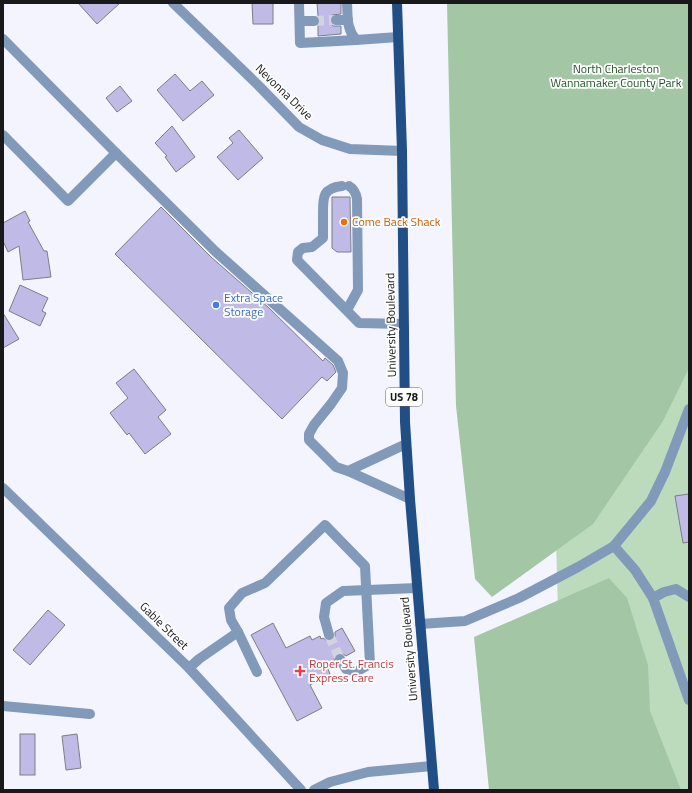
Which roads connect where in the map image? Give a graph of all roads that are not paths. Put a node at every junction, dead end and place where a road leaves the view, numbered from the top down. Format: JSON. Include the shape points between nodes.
{"nodes":[{"id":1,"x":173,"y":3,"type":"edge"},
{"id":2,"x":299,"y":3,"type":"edge"},
{"id":3,"x":347,"y":3,"type":"edge"},
{"id":4,"x":397,"y":3,"type":"edge"},
{"id":5,"x":336,"y":20,"type":"tunnel mouth"},
{"id":6,"x":348,"y":20,"type":"junction"},
{"id":7,"x":300,"y":21,"type":"junction"},
{"id":8,"x":314,"y":21,"type":"tunnel mouth"},
{"id":9,"x":398,"y":38,"type":"junction"},
{"id":10,"x":3,"y":39,"type":"edge"},
{"id":11,"x":356,"y":40,"type":"junction"},
{"id":12,"x":3,"y":135,"type":"edge"},
{"id":13,"x":402,"y":151,"type":"junction"},
{"id":14,"x":116,"y":153,"type":"junction"},
{"id":15,"x":347,"y":310,"type":"junction"},
{"id":16,"x":403,"y":324,"type":"junction"},
{"id":17,"x":689,"y":409,"type":"edge"},
{"id":18,"x":406,"y":444,"type":"junction"},
{"id":19,"x":348,"y":471,"type":"junction"},
{"id":20,"x":3,"y":488,"type":"edge"},
{"id":21,"x":410,"y":499,"type":"junction"},
{"id":22,"x":614,"y":546,"type":"junction"},
{"id":23,"x":417,"y":588,"type":"junction"},
{"id":24,"x":366,"y":590,"type":"junction"},
{"id":25,"x":689,"y":597,"type":"edge"},
{"id":26,"x":653,"y":598,"type":"junction"},
{"id":27,"x":420,"y":624,"type":"junction"},
{"id":28,"x":238,"y":632,"type":"junction"},
{"id":29,"x":329,"y":635,"type":"tunnel mouth"},
{"id":30,"x":340,"y":659,"type":"tunnel mouth"},
{"id":31,"x":188,"y":668,"type":"junction"},
{"id":32,"x":257,"y":672,"type":"dead end"},
{"id":33,"x":689,"y":700,"type":"edge"},
{"id":34,"x":3,"y":706,"type":"edge"},
{"id":35,"x":90,"y":714,"type":"dead end"},
{"id":36,"x":432,"y":766,"type":"junction"},
{"id":37,"x":301,"y":790,"type":"edge"},
{"id":38,"x":314,"y":790,"type":"edge"},
{"id":39,"x":434,"y":790,"type":"edge"}],
"edges":[{"from":1,"to":13,"type":"street","name":"Nevonna Drive","via":[[299,127],[322,140],[350,149]]},
{"from":2,"to":7,"type":"street"},
{"from":3,"to":6,"type":"street"},
{"from":4,"to":9,"type":"main road","name":"University Boulevard","number":"US 78"},
{"from":5,"to":6,"type":"street"},
{"from":6,"to":11,"type":"street","via":[[351,35]]},
{"from":7,"to":8,"type":"street"},
{"from":7,"to":11,"type":"street","via":[[300,43]]},
{"from":9,"to":11,"type":"street"},
{"from":9,"to":13,"type":"main road","name":"University Boulevard","number":"US 78"},
{"from":10,"to":14,"type":"street"},
{"from":12,"to":14,"type":"street","via":[[68,201]]},
{"from":13,"to":16,"type":"main road","name":"University Boulevard","number":"US 78"},
{"from":14,"to":19,"type":"street","via":[[216,252],[338,361],[343,374],[342,388],[314,425],[309,440],[336,467]]},
{"from":15,"to":15,"type":"street","via":[[358,290],[357,199],[352,188],[336,186],[326,193],[323,200],[323,238],[312,247],[303,248],[298,252],[297,260]]},
{"from":15,"to":16,"type":"street","via":[[359,323]]},
{"from":16,"to":18,"type":"main road","name":"University Boulevard","number":"US 78"},
{"from":17,"to":22,"type":"street","via":[[651,501]]},
{"from":18,"to":19,"type":"street"},
{"from":18,"to":21,"type":"main road","name":"University Boulevard","number":"US 78"},
{"from":19,"to":21,"type":"street"},
{"from":20,"to":31,"type":"street","name":"Gable Street"},
{"from":21,"to":23,"type":"main road","name":"University Boulevard","number":"US 78"},
{"from":22,"to":26,"type":"street","via":[[636,570]]},
{"from":22,"to":27,"type":"street","via":[[520,598],[465,621]]},
{"from":23,"to":24,"type":"street"},
{"from":23,"to":27,"type":"main road","name":"University Boulevard","number":"US 78"},
{"from":24,"to":28,"type":"street","via":[[365,566],[325,525],[265,583],[242,593],[229,608],[231,620]]},
{"from":24,"to":29,"type":"street","via":[[343,591],[326,603],[324,617]]},
{"from":24,"to":30,"type":"street","via":[[370,664],[356,672],[346,669]]},
{"from":25,"to":26,"type":"street","via":[[676,589]]},
{"from":26,"to":33,"type":"street"},
{"from":27,"to":36,"type":"main road","name":"University Boulevard","number":"US 78"},
{"from":28,"to":31,"type":"street"},
{"from":28,"to":32,"type":"street"},
{"from":31,"to":37,"type":"street","name":"Gable Street"},
{"from":34,"to":35,"type":"street"},
{"from":36,"to":38,"type":"street","via":[[368,772],[330,782]]},
{"from":36,"to":39,"type":"main road","name":"University Boulevard","number":"US 78"}]}
